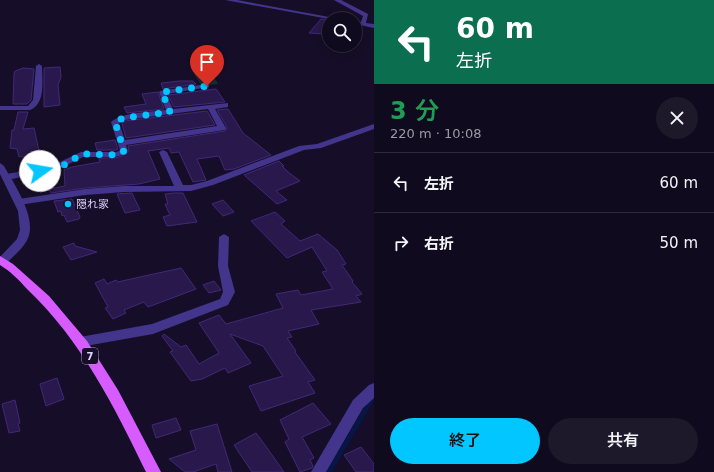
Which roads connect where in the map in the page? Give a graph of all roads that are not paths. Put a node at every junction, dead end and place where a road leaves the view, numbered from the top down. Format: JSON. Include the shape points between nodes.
{"nodes":[{"id":1,"x":228,"y":0,"type":"edge"},
{"id":2,"x":337,"y":0,"type":"edge"},
{"id":3,"x":322,"y":16,"type":"edge"},
{"id":4,"x":363,"y":24,"type":"joint"},
{"id":5,"x":374,"y":26,"type":"edge"},
{"id":6,"x":39,"y":66,"type":"dead end"},
{"id":7,"x":207,"y":86,"type":"dead end"},
{"id":8,"x":225,"y":105,"type":"dead end"},
{"id":9,"x":210,"y":107,"type":"junction"},
{"id":10,"x":0,"y":108,"type":"edge"},
{"id":11,"x":170,"y":112,"type":"junction"},
{"id":12,"x":374,"y":126,"type":"edge"},
{"id":13,"x":122,"y":143,"type":"junction"},
{"id":14,"x":163,"y":152,"type":"dead end"},
{"id":15,"x":0,"y":166,"type":"edge"},
{"id":16,"x":6,"y":177,"type":"junction"},
{"id":17,"x":179,"y":187,"type":"junction"},
{"id":18,"x":19,"y":202,"type":"junction"},
{"id":19,"x":224,"y":237,"type":"dead end"},
{"id":20,"x":1,"y":261,"type":"edge"},
{"id":21,"x":80,"y":342,"type":"junction"},
{"id":22,"x":374,"y":388,"type":"edge"},
{"id":23,"x":156,"y":470,"type":"edge"},
{"id":24,"x":318,"y":472,"type":"edge"}],
"edges":[{"from":1,"to":3,"type":"street"},
{"from":2,"to":4,"type":"street","via":[[366,15]]},
{"from":4,"to":5,"type":"street"},
{"from":6,"to":10,"type":"street","via":[[37,100],[30,108]]},
{"from":7,"to":11,"type":"street","via":[[162,92]]},
{"from":8,"to":9,"type":"street"},
{"from":9,"to":11,"type":"street"},
{"from":9,"to":13,"type":"street","via":[[222,128]]},
{"from":11,"to":13,"type":"street","via":[[123,118],[115,122]]},
{"from":12,"to":17,"type":"street","via":[[318,146],[302,148],[210,183],[191,188]]},
{"from":13,"to":16,"type":"street","via":[[124,151],[118,155],[86,154],[53,169]]},
{"from":14,"to":17,"type":"street"},
{"from":15,"to":16,"type":"street"},
{"from":16,"to":18,"type":"street"},
{"from":17,"to":18,"type":"street","via":[[85,192]]},
{"from":18,"to":20,"type":"street","via":[[26,223],[23,237]]},
{"from":19,"to":21,"type":"street","via":[[223,266],[229,292],[224,302],[153,329]]},
{"from":20,"to":21,"type":"main road","number":"7","via":[[42,294]]},
{"from":21,"to":23,"type":"main road","number":"7","via":[[108,382]]},
{"from":22,"to":24,"type":"street","via":[[358,404]]}]}
